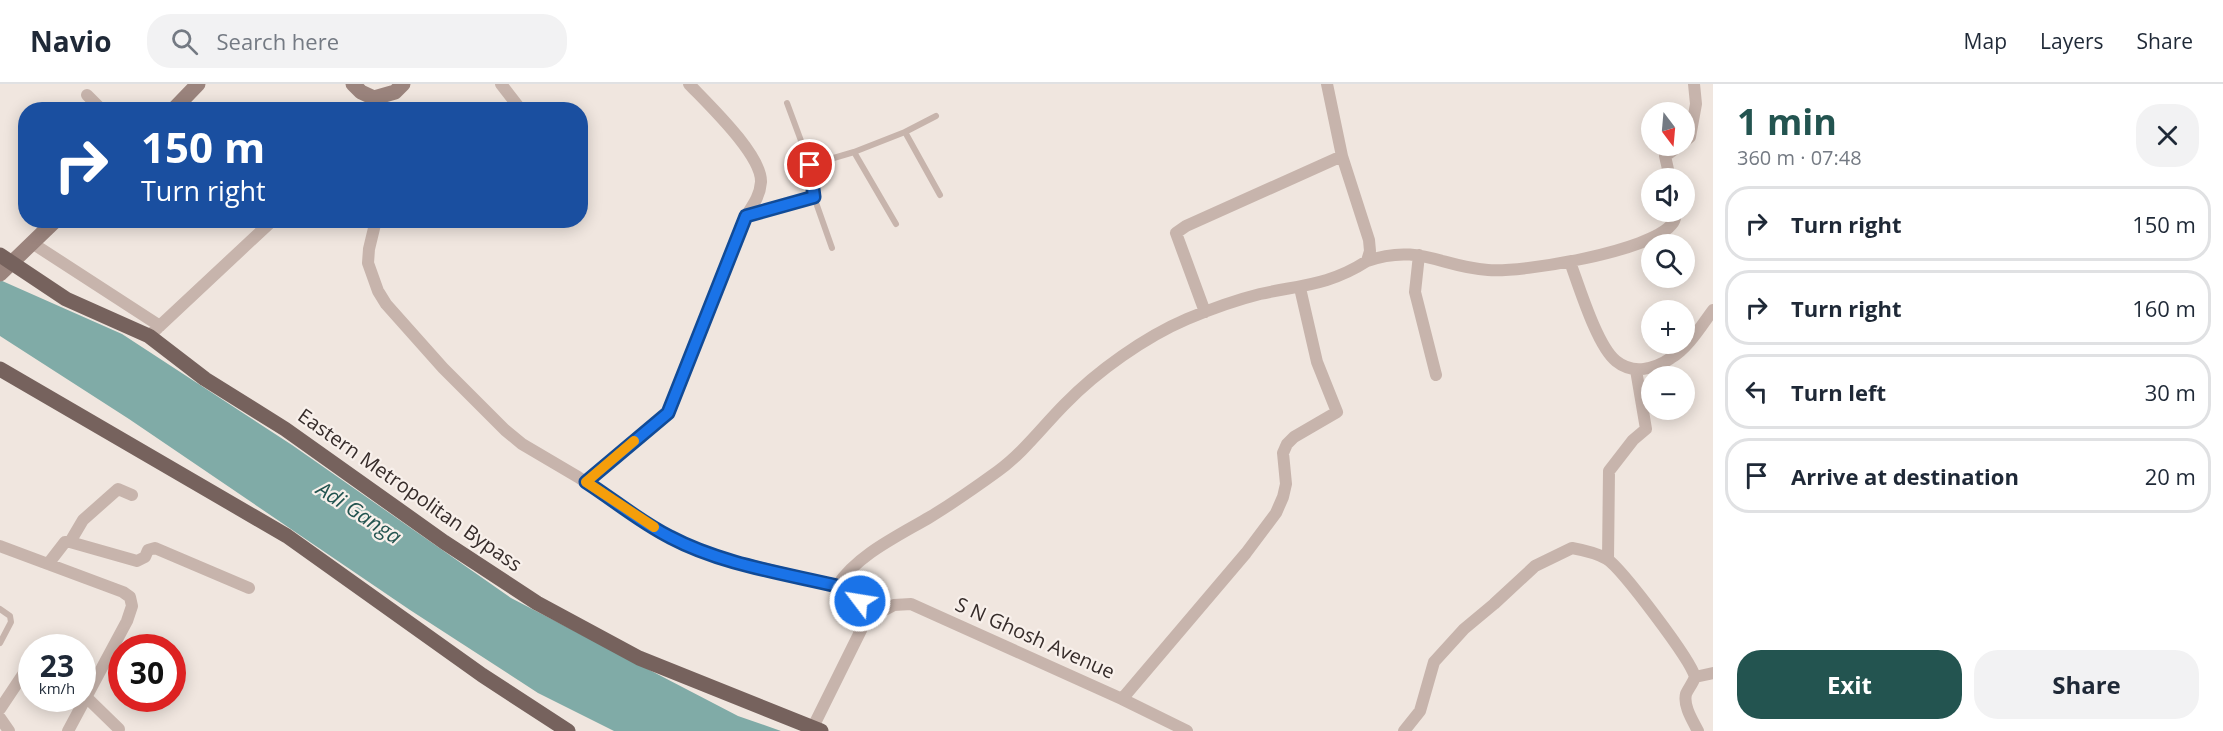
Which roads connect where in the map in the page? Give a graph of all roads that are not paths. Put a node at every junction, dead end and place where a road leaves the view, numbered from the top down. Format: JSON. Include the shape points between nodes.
{"nodes":[{"id":1,"x":198,"y":84,"type":"edge"},
{"id":2,"x":353,"y":84,"type":"edge"},
{"id":3,"x":403,"y":84,"type":"edge"},
{"id":4,"x":501,"y":84,"type":"edge"},
{"id":5,"x":689,"y":84,"type":"edge"},
{"id":6,"x":1327,"y":84,"type":"edge"},
{"id":7,"x":1694,"y":84,"type":"edge"},
{"id":8,"x":87,"y":95,"type":"dead end"},
{"id":9,"x":94,"y":102,"type":"edge"},
{"id":10,"x":181,"y":102,"type":"edge"},
{"id":11,"x":371,"y":102,"type":"edge"},
{"id":12,"x":376,"y":102,"type":"edge"},
{"id":13,"x":514,"y":102,"type":"edge"},
{"id":14,"x":788,"y":103,"type":"dead end"},
{"id":15,"x":1695,"y":110,"type":"edge"},
{"id":16,"x":936,"y":116,"type":"dead end"},
{"id":17,"x":905,"y":132,"type":"junction"},
{"id":18,"x":854,"y":152,"type":"junction"},
{"id":19,"x":1342,"y":156,"type":"junction"},
{"id":20,"x":810,"y":165,"type":"junction"},
{"id":21,"x":940,"y":195,"type":"dead end"},
{"id":22,"x":814,"y":197,"type":"junction"},
{"id":23,"x":746,"y":216,"type":"junction"},
{"id":24,"x":1674,"y":222,"type":"edge"},
{"id":25,"x":896,"y":224,"type":"dead end"},
{"id":26,"x":48,"y":228,"type":"edge"},
{"id":27,"x":264,"y":228,"type":"edge"},
{"id":28,"x":374,"y":228,"type":"edge"},
{"id":29,"x":32,"y":243,"type":"junction"},
{"id":30,"x":831,"y":248,"type":"dead end"},
{"id":31,"x":1419,"y":255,"type":"junction"},
{"id":32,"x":6,"y":258,"type":"edge"},
{"id":33,"x":1367,"y":261,"type":"junction"},
{"id":34,"x":1570,"y":262,"type":"junction"},
{"id":35,"x":0,"y":274,"type":"edge"},
{"id":36,"x":1300,"y":288,"type":"junction"},
{"id":37,"x":1713,"y":310,"type":"edge"},
{"id":38,"x":1205,"y":312,"type":"junction"},
{"id":39,"x":154,"y":331,"type":"junction"},
{"id":40,"x":0,"y":369,"type":"edge"},
{"id":41,"x":1636,"y":370,"type":"junction"},
{"id":42,"x":1436,"y":375,"type":"dead end"},
{"id":43,"x":586,"y":482,"type":"junction"},
{"id":44,"x":132,"y":495,"type":"dead end"},
{"id":45,"x":70,"y":542,"type":"junction"},
{"id":46,"x":0,"y":546,"type":"edge"},
{"id":47,"x":1608,"y":560,"type":"junction"},
{"id":48,"x":48,"y":564,"type":"junction"},
{"id":49,"x":837,"y":586,"type":"junction"},
{"id":50,"x":249,"y":588,"type":"dead end"},
{"id":51,"x":0,"y":609,"type":"edge"},
{"id":52,"x":866,"y":620,"type":"junction"},
{"id":53,"x":0,"y":643,"type":"edge"},
{"id":54,"x":1713,"y":673,"type":"edge"},
{"id":55,"x":96,"y":675,"type":"edge"},
{"id":56,"x":1695,"y":677,"type":"junction"},
{"id":57,"x":18,"y":682,"type":"edge"},
{"id":58,"x":1122,"y":699,"type":"junction"},
{"id":59,"x":96,"y":705,"type":"edge"},
{"id":60,"x":0,"y":709,"type":"edge"},
{"id":61,"x":77,"y":712,"type":"edge"},
{"id":62,"x":0,"y":718,"type":"edge"},
{"id":63,"x":119,"y":729,"type":"dead end"},
{"id":64,"x":815,"y":730,"type":"edge"},
{"id":65,"x":9,"y":731,"type":"edge"},
{"id":66,"x":68,"y":731,"type":"edge"},
{"id":67,"x":568,"y":731,"type":"edge"},
{"id":68,"x":1187,"y":731,"type":"edge"},
{"id":69,"x":1404,"y":731,"type":"edge"},
{"id":70,"x":1698,"y":731,"type":"edge"}],
"edges":[{"from":1,"to":10,"type":"main road"},
{"from":2,"to":11,"type":"main road"},
{"from":3,"to":12,"type":"main road"},
{"from":4,"to":13,"type":"street"},
{"from":5,"to":23,"type":"street","via":[[756,163],[761,179],[758,196]]},
{"from":6,"to":19,"type":"street"},
{"from":7,"to":15,"type":"street"},
{"from":8,"to":9,"type":"street"},
{"from":14,"to":20,"type":"lane"},
{"from":16,"to":17,"type":"lane"},
{"from":17,"to":18,"type":"lane"},
{"from":17,"to":21,"type":"lane"},
{"from":18,"to":20,"type":"lane"},
{"from":18,"to":25,"type":"lane"},
{"from":19,"to":33,"type":"street","via":[[1368,240]]},
{"from":19,"to":38,"type":"street","via":[[1176,233]]},
{"from":20,"to":22,"type":"lane"},
{"from":22,"to":23,"type":"lane"},
{"from":22,"to":30,"type":"lane"},
{"from":23,"to":43,"type":"street","via":[[668,413]]},
{"from":24,"to":34,"type":"street","via":[[1640,243]]},
{"from":26,"to":29,"type":"main road"},
{"from":27,"to":39,"type":"street"},
{"from":28,"to":43,"type":"street","via":[[368,263],[386,304],[505,430]]},
{"from":29,"to":32,"type":"main road"},
{"from":29,"to":39,"type":"street"},
{"from":31,"to":33,"type":"street","via":[[1393,254]]},
{"from":31,"to":34,"type":"street","via":[[1488,270]]},
{"from":31,"to":42,"type":"street","via":[[1415,292]]},
{"from":32,"to":35,"type":"main road"},
{"from":32,"to":39,"type":"main road","name":"Eastern Metropolitan Bypass","via":[[66,299]]},
{"from":33,"to":36,"type":"street","via":[[1337,278]]},
{"from":34,"to":41,"type":"street","via":[[1609,354]]},
{"from":36,"to":38,"type":"street","via":[[1256,295]]},
{"from":36,"to":58,"type":"street","via":[[1317,362],[1337,412],[1287,444],[1283,453],[1286,484],[1276,513]]},
{"from":37,"to":41,"type":"street","via":[[1672,358]]},
{"from":38,"to":49,"type":"street","via":[[1142,341],[1066,403],[999,470],[860,561]]},
{"from":39,"to":64,"type":"main road","name":"Eastern Metropolitan Bypass","via":[[205,379],[285,429],[444,543],[537,603],[639,658]]},
{"from":40,"to":67,"type":"main road","via":[[287,536],[482,675]]},
{"from":41,"to":47,"type":"street","via":[[1646,429],[1609,471]]},
{"from":43,"to":49,"type":"street","via":[[688,546]]},
{"from":44,"to":45,"type":"street","via":[[118,489],[83,520]]},
{"from":45,"to":48,"type":"street","via":[[62,544]]},
{"from":45,"to":50,"type":"street","via":[[137,561],[155,548]]},
{"from":46,"to":48,"type":"street"},
{"from":47,"to":56,"type":"street","via":[[1645,602]]},
{"from":47,"to":69,"type":"street","via":[[1572,548],[1523,576],[1434,662],[1420,711]]},
{"from":48,"to":55,"type":"street","via":[[130,597],[132,606],[127,621]]},
{"from":49,"to":52,"type":"street","via":[[860,601]]},
{"from":51,"to":53,"type":"lane","via":[[11,621]]},
{"from":52,"to":58,"type":"street","name":"S N Ghosh Avenue","via":[[894,605],[911,604]]},
{"from":52,"to":64,"type":"street"},
{"from":54,"to":56,"type":"street"},
{"from":56,"to":70,"type":"street","via":[[1686,700]]},
{"from":57,"to":60,"type":"street"},
{"from":58,"to":68,"type":"street","name":"S N Ghosh Avenue"},
{"from":59,"to":63,"type":"street"},
{"from":61,"to":66,"type":"street"},
{"from":62,"to":65,"type":"street"}]}
